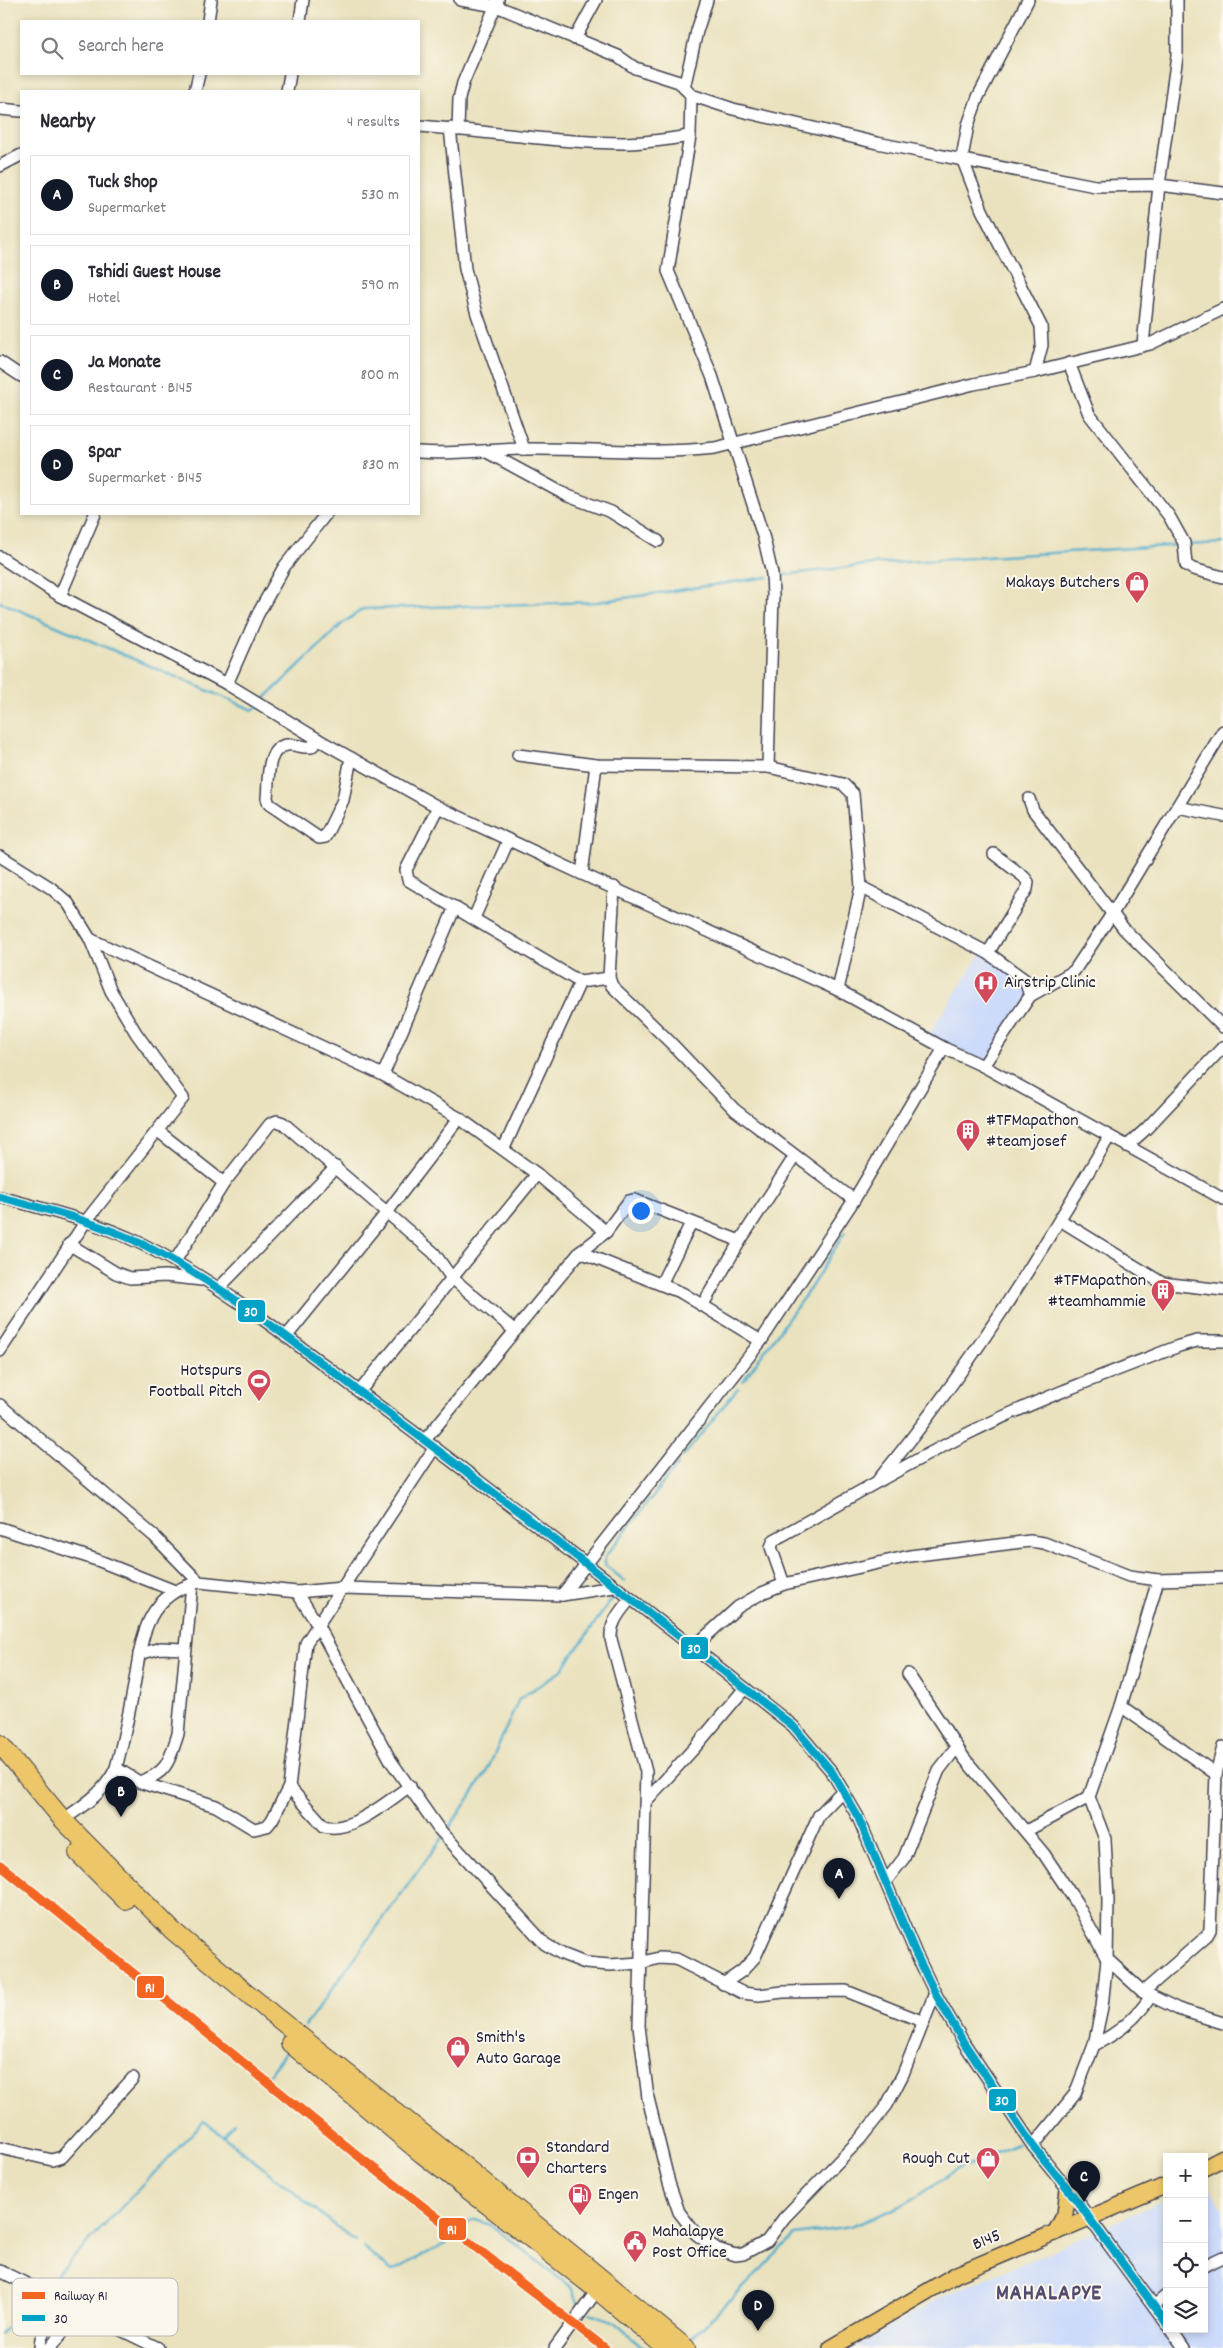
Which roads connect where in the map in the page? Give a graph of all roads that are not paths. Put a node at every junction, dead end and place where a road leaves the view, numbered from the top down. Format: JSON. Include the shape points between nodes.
{"nodes":[{"id":1,"x":211,"y":0,"type":"edge"},
{"id":2,"x":304,"y":0,"type":"edge"},
{"id":3,"x":460,"y":0,"type":"edge"},
{"id":4,"x":596,"y":0,"type":"edge"},
{"id":5,"x":707,"y":0,"type":"edge"},
{"id":6,"x":1028,"y":0,"type":"edge"},
{"id":7,"x":1177,"y":0,"type":"edge"},
{"id":8,"x":497,"y":3,"type":"edge"},
{"id":9,"x":208,"y":20,"type":"edge"},
{"id":10,"x":300,"y":20,"type":"edge"},
{"id":11,"x":575,"y":39,"type":"junction"},
{"id":12,"x":199,"y":75,"type":"edge"},
{"id":13,"x":290,"y":75,"type":"edge"},
{"id":14,"x":195,"y":90,"type":"edge"},
{"id":15,"x":287,"y":90,"type":"edge"},
{"id":16,"x":687,"y":91,"type":"junction"},
{"id":17,"x":0,"y":109,"type":"edge"},
{"id":18,"x":20,"y":111,"type":"edge"},
{"id":19,"x":420,"y":126,"type":"edge"},
{"id":20,"x":454,"y":129,"type":"junction"},
{"id":21,"x":690,"y":136,"type":"junction"},
{"id":22,"x":20,"y":156,"type":"edge"},
{"id":23,"x":962,"y":158,"type":"junction"},
{"id":24,"x":0,"y":166,"type":"edge"},
{"id":25,"x":1159,"y":185,"type":"junction"},
{"id":26,"x":1223,"y":193,"type":"edge"},
{"id":27,"x":1223,"y":309,"type":"edge"},
{"id":28,"x":1143,"y":345,"type":"junction"},
{"id":29,"x":0,"y":362,"type":"edge"},
{"id":30,"x":1069,"y":363,"type":"junction"},
{"id":31,"x":1035,"y":372,"type":"junction"},
{"id":32,"x":20,"y":375,"type":"edge"},
{"id":33,"x":732,"y":444,"type":"junction"},
{"id":34,"x":524,"y":449,"type":"junction"},
{"id":35,"x":485,"y":451,"type":"junction"},
{"id":36,"x":420,"y":452,"type":"edge"},
{"id":37,"x":95,"y":515,"type":"edge"},
{"id":38,"x":325,"y":515,"type":"edge"},
{"id":39,"x":658,"y":541,"type":"dead end"},
{"id":40,"x":0,"y":557,"type":"edge"},
{"id":41,"x":1223,"y":577,"type":"edge"},
{"id":42,"x":60,"y":596,"type":"junction"},
{"id":43,"x":227,"y":684,"type":"junction"},
{"id":44,"x":1223,"y":731,"type":"edge"},
{"id":45,"x":319,"y":740,"type":"junction"},
{"id":46,"x":518,"y":755,"type":"dead end"},
{"id":47,"x":351,"y":758,"type":"junction"},
{"id":48,"x":596,"y":765,"type":"junction"},
{"id":49,"x":768,"y":767,"type":"junction"},
{"id":50,"x":1029,"y":799,"type":"dead end"},
{"id":51,"x":438,"y":807,"type":"junction"},
{"id":52,"x":1177,"y":807,"type":"junction"},
{"id":53,"x":1223,"y":816,"type":"edge"},
{"id":54,"x":508,"y":841,"type":"junction"},
{"id":55,"x":994,"y":854,"type":"dead end"},
{"id":56,"x":0,"y":856,"type":"edge"},
{"id":57,"x":582,"y":874,"type":"junction"},
{"id":58,"x":614,"y":887,"type":"junction"},
{"id":59,"x":861,"y":887,"type":"junction"},
{"id":60,"x":455,"y":907,"type":"junction"},
{"id":61,"x":1112,"y":914,"type":"junction"},
{"id":62,"x":474,"y":918,"type":"junction"},
{"id":63,"x":90,"y":939,"type":"junction"},
{"id":64,"x":988,"y":953,"type":"junction"},
{"id":65,"x":609,"y":978,"type":"junction"},
{"id":66,"x":580,"y":982,"type":"junction"},
{"id":67,"x":838,"y":990,"type":"junction"},
{"id":68,"x":1030,"y":996,"type":"junction"},
{"id":69,"x":1223,"y":1027,"type":"edge"},
{"id":70,"x":1223,"y":1046,"type":"edge"},
{"id":71,"x":944,"y":1048,"type":"junction"},
{"id":72,"x":983,"y":1066,"type":"junction"},
{"id":73,"x":384,"y":1075,"type":"junction"},
{"id":74,"x":459,"y":1118,"type":"junction"},
{"id":75,"x":158,"y":1131,"type":"junction"},
{"id":76,"x":1109,"y":1137,"type":"junction"},
{"id":77,"x":1127,"y":1146,"type":"junction"},
{"id":78,"x":504,"y":1148,"type":"junction"},
{"id":79,"x":795,"y":1156,"type":"junction"},
{"id":80,"x":336,"y":1167,"type":"junction"},
{"id":81,"x":537,"y":1174,"type":"junction"},
{"id":82,"x":224,"y":1183,"type":"junction"},
{"id":83,"x":0,"y":1197,"type":"edge"},
{"id":84,"x":854,"y":1200,"type":"junction"},
{"id":85,"x":1223,"y":1200,"type":"edge"},
{"id":86,"x":388,"y":1211,"type":"junction"},
{"id":87,"x":1060,"y":1220,"type":"junction"},
{"id":88,"x":86,"y":1221,"type":"junction"},
{"id":89,"x":691,"y":1223,"type":"junction"},
{"id":90,"x":606,"y":1232,"type":"junction"},
{"id":91,"x":740,"y":1241,"type":"junction"},
{"id":92,"x":69,"y":1244,"type":"junction"},
{"id":93,"x":580,"y":1252,"type":"junction"},
{"id":94,"x":175,"y":1261,"type":"junction"},
{"id":95,"x":451,"y":1277,"type":"junction"},
{"id":96,"x":206,"y":1281,"type":"junction"},
{"id":97,"x":661,"y":1284,"type":"junction"},
{"id":98,"x":218,"y":1288,"type":"junction"},
{"id":99,"x":1223,"y":1290,"type":"edge"},
{"id":100,"x":702,"y":1306,"type":"junction"},
{"id":101,"x":515,"y":1331,"type":"junction"},
{"id":102,"x":286,"y":1337,"type":"junction"},
{"id":103,"x":761,"y":1341,"type":"junction"},
{"id":104,"x":1223,"y":1341,"type":"edge"},
{"id":105,"x":0,"y":1351,"type":"edge"},
{"id":106,"x":359,"y":1392,"type":"junction"},
{"id":107,"x":0,"y":1405,"type":"edge"},
{"id":108,"x":430,"y":1444,"type":"junction"},
{"id":109,"x":874,"y":1485,"type":"junction"},
{"id":110,"x":0,"y":1528,"type":"edge"},
{"id":111,"x":586,"y":1564,"type":"junction"},
{"id":112,"x":1223,"y":1578,"type":"edge"},
{"id":113,"x":1158,"y":1580,"type":"junction"},
{"id":114,"x":195,"y":1583,"type":"junction"},
{"id":115,"x":784,"y":1584,"type":"junction"},
{"id":116,"x":614,"y":1587,"type":"junction"},
{"id":117,"x":344,"y":1588,"type":"junction"},
{"id":118,"x":175,"y":1591,"type":"junction"},
{"id":119,"x":297,"y":1592,"type":"junction"},
{"id":120,"x":562,"y":1595,"type":"junction"},
{"id":121,"x":630,"y":1599,"type":"junction"},
{"id":122,"x":317,"y":1624,"type":"junction"},
{"id":123,"x":694,"y":1648,"type":"junction"},
{"id":124,"x":184,"y":1649,"type":"junction"},
{"id":125,"x":138,"y":1654,"type":"junction"},
{"id":126,"x":908,"y":1674,"type":"dead end"},
{"id":127,"x":745,"y":1688,"type":"junction"},
{"id":128,"x":1121,"y":1706,"type":"junction"},
{"id":129,"x":0,"y":1744,"type":"edge"},
{"id":130,"x":957,"y":1747,"type":"junction"},
{"id":131,"x":1223,"y":1747,"type":"edge"},
{"id":132,"x":0,"y":1761,"type":"edge"},
{"id":133,"x":116,"y":1768,"type":"junction"},
{"id":134,"x":1216,"y":1774,"type":"junction"},
{"id":135,"x":139,"y":1782,"type":"junction"},
{"id":136,"x":410,"y":1786,"type":"junction"},
{"id":137,"x":289,"y":1787,"type":"junction"},
{"id":138,"x":842,"y":1790,"type":"junction"},
{"id":139,"x":1089,"y":1797,"type":"junction"},
{"id":140,"x":646,"y":1800,"type":"junction"},
{"id":141,"x":63,"y":1820,"type":"junction"},
{"id":142,"x":1026,"y":1831,"type":"junction"},
{"id":143,"x":886,"y":1881,"type":"junction"},
{"id":144,"x":1107,"y":1959,"type":"junction"},
{"id":145,"x":640,"y":1963,"type":"junction"},
{"id":146,"x":723,"y":1984,"type":"junction"},
{"id":147,"x":935,"y":1994,"type":"junction"},
{"id":148,"x":1147,"y":1994,"type":"junction"},
{"id":149,"x":924,"y":2022,"type":"junction"},
{"id":150,"x":1223,"y":2023,"type":"edge"},
{"id":151,"x":1094,"y":2044,"type":"junction"},
{"id":152,"x":133,"y":2078,"type":"dead end"},
{"id":153,"x":1033,"y":2146,"type":"junction"},
{"id":154,"x":0,"y":2148,"type":"edge"},
{"id":155,"x":1223,"y":2158,"type":"edge"},
{"id":156,"x":1208,"y":2166,"type":"edge"},
{"id":157,"x":1163,"y":2187,"type":"edge"},
{"id":158,"x":1068,"y":2189,"type":"junction"},
{"id":159,"x":1090,"y":2218,"type":"junction"},
{"id":160,"x":1055,"y":2233,"type":"junction"},
{"id":161,"x":1223,"y":2257,"type":"edge"},
{"id":162,"x":1208,"y":2264,"type":"edge"},
{"id":163,"x":0,"y":2271,"type":"edge"},
{"id":164,"x":14,"y":2278,"type":"edge"},
{"id":165,"x":601,"y":2285,"type":"junction"},
{"id":166,"x":1163,"y":2298,"type":"edge"},
{"id":167,"x":1154,"y":2306,"type":"junction"},
{"id":168,"x":1163,"y":2318,"type":"edge"},
{"id":169,"x":1174,"y":2333,"type":"edge"},
{"id":170,"x":59,"y":2336,"type":"edge"},
{"id":171,"x":133,"y":2336,"type":"edge"},
{"id":172,"x":50,"y":2348,"type":"edge"},
{"id":173,"x":158,"y":2348,"type":"edge"},
{"id":174,"x":555,"y":2348,"type":"edge"},
{"id":175,"x":666,"y":2348,"type":"edge"},
{"id":176,"x":686,"y":2348,"type":"edge"},
{"id":177,"x":831,"y":2348,"type":"edge"},
{"id":178,"x":1184,"y":2348,"type":"edge"}],
"edges":[{"from":1,"to":9,"type":"street"},
{"from":2,"to":10,"type":"street"},
{"from":3,"to":8,"type":"street"},
{"from":4,"to":11,"type":"street"},
{"from":5,"to":16,"type":"street","via":[[697,31]]},
{"from":6,"to":23,"type":"street","via":[[978,97],[968,125]]},
{"from":7,"to":25,"type":"street","via":[[1177,56]]},
{"from":8,"to":11,"type":"street"},
{"from":8,"to":20,"type":"street","via":[[463,83]]},
{"from":11,"to":16,"type":"street","via":[[618,56],[635,68],[679,82]]},
{"from":12,"to":14,"type":"street"},
{"from":13,"to":15,"type":"street"},
{"from":16,"to":21,"type":"street"},
{"from":16,"to":23,"type":"street","via":[[733,109],[877,143]]},
{"from":17,"to":18,"type":"street"},
{"from":19,"to":20,"type":"street"},
{"from":20,"to":21,"type":"street","via":[[627,144]]},
{"from":20,"to":34,"type":"street","via":[[465,269],[477,314]]},
{"from":21,"to":33,"type":"street","via":[[668,271],[712,376]]},
{"from":22,"to":24,"type":"street"},
{"from":23,"to":25,"type":"street","via":[[1095,186]]},
{"from":23,"to":31,"type":"street","via":[[982,210],[1041,326],[1042,345]]},
{"from":25,"to":26,"type":"street"},
{"from":25,"to":28,"type":"street"},
{"from":27,"to":28,"type":"street"},
{"from":28,"to":30,"type":"street"},
{"from":29,"to":32,"type":"street"},
{"from":30,"to":31,"type":"street"},
{"from":30,"to":41,"type":"street","via":[[1089,414],[1169,516],[1184,543],[1186,565]]},
{"from":31,"to":33,"type":"street"},
{"from":33,"to":34,"type":"street","via":[[684,452]]},
{"from":33,"to":49,"type":"street","via":[[764,539],[772,574]]},
{"from":34,"to":35,"type":"street"},
{"from":35,"to":36,"type":"street"},
{"from":35,"to":39,"type":"street","via":[[568,496],[611,512]]},
{"from":37,"to":42,"type":"street"},
{"from":38,"to":43,"type":"street","via":[[284,567],[258,614]]},
{"from":40,"to":42,"type":"street"},
{"from":42,"to":43,"type":"street"},
{"from":43,"to":45,"type":"street"},
{"from":44,"to":52,"type":"street"},
{"from":45,"to":47,"type":"street"},
{"from":45,"to":47,"type":"street","via":[[311,747],[289,744],[276,750],[271,756],[267,798],[271,805],[319,838],[325,837],[344,800]]},
{"from":46,"to":48,"type":"street"},
{"from":47,"to":51,"type":"street"},
{"from":48,"to":49,"type":"street"},
{"from":48,"to":57,"type":"street"},
{"from":49,"to":59,"type":"street","via":[[843,784],[853,794]]},
{"from":50,"to":61,"type":"street","via":[[1033,810]]},
{"from":51,"to":54,"type":"street"},
{"from":51,"to":60,"type":"street","via":[[406,875],[408,880]]},
{"from":52,"to":53,"type":"street"},
{"from":52,"to":61,"type":"street"},
{"from":54,"to":57,"type":"street"},
{"from":54,"to":62,"type":"street"},
{"from":55,"to":64,"type":"street","via":[[1028,882],[1027,890]]},
{"from":56,"to":63,"type":"street","via":[[68,903]]},
{"from":57,"to":58,"type":"street"},
{"from":58,"to":65,"type":"street"},
{"from":58,"to":67,"type":"street"},
{"from":59,"to":64,"type":"street"},
{"from":59,"to":67,"type":"street"},
{"from":60,"to":62,"type":"street"},
{"from":60,"to":73,"type":"street"},
{"from":61,"to":68,"type":"street","via":[[1074,972]]},
{"from":61,"to":69,"type":"street"},
{"from":62,"to":66,"type":"street"},
{"from":63,"to":73,"type":"street"},
{"from":63,"to":75,"type":"street","via":[[111,991],[136,1033],[183,1098]]},
{"from":64,"to":68,"type":"street","via":[[1025,980]]},
{"from":65,"to":66,"type":"street"},
{"from":65,"to":79,"type":"street","via":[[617,993],[670,1042],[735,1110]]},
{"from":66,"to":78,"type":"street"},
{"from":67,"to":71,"type":"street"},
{"from":68,"to":72,"type":"street"},
{"from":70,"to":77,"type":"street"},
{"from":71,"to":72,"type":"street"},
{"from":71,"to":84,"type":"street"},
{"from":72,"to":76,"type":"street"},
{"from":73,"to":74,"type":"street"},
{"from":74,"to":78,"type":"street"},
{"from":74,"to":86,"type":"street"},
{"from":75,"to":82,"type":"street"},
{"from":75,"to":88,"type":"street"},
{"from":76,"to":77,"type":"street"},
{"from":76,"to":87,"type":"street"},
{"from":77,"to":85,"type":"street"},
{"from":78,"to":81,"type":"street"},
{"from":79,"to":84,"type":"street"},
{"from":79,"to":91,"type":"street"},
{"from":80,"to":82,"type":"street","via":[[277,1121],[270,1124]]},
{"from":80,"to":86,"type":"street"},
{"from":80,"to":98,"type":"street"},
{"from":81,"to":90,"type":"street"},
{"from":81,"to":95,"type":"street"},
{"from":82,"to":94,"type":"street"},
{"from":83,"to":88,"type":"street"},
{"from":84,"to":103,"type":"street"},
{"from":86,"to":95,"type":"street","via":[[434,1252]]},
{"from":86,"to":102,"type":"street"},
{"from":87,"to":99,"type":"street","via":[[1162,1283]]},
{"from":87,"to":109,"type":"street","via":[[965,1368]]},
{"from":88,"to":92,"type":"street"},
{"from":88,"to":94,"type":"street"},
{"from":89,"to":90,"type":"street","via":[[636,1200],[629,1201]]},
{"from":89,"to":91,"type":"street"},
{"from":89,"to":97,"type":"street"},
{"from":90,"to":93,"type":"street"},
{"from":91,"to":100,"type":"street"},
{"from":92,"to":96,"type":"street","via":[[130,1278],[165,1276]]},
{"from":92,"to":105,"type":"street"},
{"from":93,"to":97,"type":"street"},
{"from":93,"to":101,"type":"street"},
{"from":94,"to":96,"type":"street"},
{"from":95,"to":101,"type":"street"},
{"from":95,"to":106,"type":"street"},
{"from":96,"to":98,"type":"street"},
{"from":97,"to":100,"type":"street"},
{"from":98,"to":102,"type":"street"},
{"from":100,"to":103,"type":"street"},
{"from":101,"to":108,"type":"street"},
{"from":102,"to":106,"type":"street"},
{"from":103,"to":111,"type":"street"},
{"from":104,"to":109,"type":"street","via":[[1197,1341],[1179,1346],[1029,1405],[970,1432]]},
{"from":106,"to":108,"type":"street"},
{"from":107,"to":114,"type":"street","via":[[154,1536]]},
{"from":108,"to":111,"type":"street"},
{"from":108,"to":117,"type":"street"},
{"from":109,"to":115,"type":"street","via":[[774,1540],[771,1548]]},
{"from":110,"to":118,"type":"street","via":[[97,1560]]},
{"from":111,"to":116,"type":"street"},
{"from":111,"to":120,"type":"street"},
{"from":112,"to":113,"type":"street"},
{"from":113,"to":115,"type":"street","via":[[1117,1573],[1044,1543],[1030,1541],[910,1556]]},
{"from":113,"to":128,"type":"street"},
{"from":114,"to":118,"type":"street"},
{"from":114,"to":119,"type":"street"},
{"from":114,"to":124,"type":"street"},
{"from":115,"to":123,"type":"street","via":[[738,1608]]},
{"from":116,"to":120,"type":"street"},
{"from":116,"to":121,"type":"street"},
{"from":117,"to":119,"type":"street"},
{"from":117,"to":120,"type":"street"},
{"from":117,"to":122,"type":"street"},
{"from":118,"to":125,"type":"street","via":[[151,1615]]},
{"from":119,"to":122,"type":"street"},
{"from":121,"to":123,"type":"street"},
{"from":121,"to":140,"type":"street","via":[[610,1629],[645,1761]]},
{"from":122,"to":136,"type":"street","via":[[391,1761]]},
{"from":122,"to":137,"type":"street","via":[[306,1642]]},
{"from":123,"to":127,"type":"street"},
{"from":124,"to":125,"type":"street","via":[[161,1648]]},
{"from":124,"to":135,"type":"street","via":[[178,1734],[173,1750],[162,1772]]},
{"from":125,"to":133,"type":"street"},
{"from":126,"to":130,"type":"street"},
{"from":127,"to":138,"type":"street","via":[[793,1726],[832,1772]]},
{"from":127,"to":140,"type":"street"},
{"from":128,"to":134,"type":"street"},
{"from":128,"to":139,"type":"street"},
{"from":129,"to":141,"type":"highway"},
{"from":130,"to":142,"type":"street"},
{"from":130,"to":143,"type":"street","via":[[939,1770],[904,1858]]},
{"from":131,"to":134,"type":"street"},
{"from":132,"to":165,"type":"highway","via":[[96,1873],[163,1936],[422,2154]]},
{"from":133,"to":135,"type":"street"},
{"from":133,"to":141,"type":"street","via":[[97,1796]]},
{"from":134,"to":148,"type":"street","via":[[1210,1930]]},
{"from":135,"to":137,"type":"street","via":[[216,1806],[254,1829],[267,1826],[272,1820]]},
{"from":136,"to":137,"type":"street","via":[[354,1823],[332,1828],[324,1826]]},
{"from":136,"to":145,"type":"street","via":[[438,1828],[545,1944],[585,1963]]},
{"from":138,"to":143,"type":"street","via":[[858,1817]]},
{"from":138,"to":146,"type":"street","via":[[819,1815],[755,1957]]},
{"from":139,"to":142,"type":"street"},
{"from":139,"to":144,"type":"street","via":[[1105,1839]]},
{"from":140,"to":145,"type":"street"},
{"from":141,"to":165,"type":"highway","via":[[172,1930]]},
{"from":142,"to":144,"type":"street","via":[[1076,1902]]},
{"from":143,"to":147,"type":"street"},
{"from":144,"to":148,"type":"street"},
{"from":144,"to":151,"type":"street"},
{"from":145,"to":146,"type":"street","via":[[659,1958],[676,1959]]},
{"from":145,"to":149,"type":"street","via":[[639,2026],[648,2098],[669,2184],[679,2212],[696,2234],[735,2255],[766,2241],[808,2191],[860,2139],[895,2092]]},
{"from":146,"to":149,"type":"street","via":[[743,1993],[759,1995],[846,1992]]},
{"from":147,"to":149,"type":"street"},
{"from":147,"to":153,"type":"street"},
{"from":148,"to":150,"type":"street","via":[[1178,2009]]},
{"from":148,"to":151,"type":"street","via":[[1143,2008],[1113,2036]]},
{"from":151,"to":153,"type":"street","via":[[1075,2094]]},
{"from":152,"to":154,"type":"street","via":[[62,2157],[52,2160]]},
{"from":153,"to":158,"type":"street"},
{"from":155,"to":156,"type":"main road"},
{"from":157,"to":159,"type":"main road","name":"B145","number":"B145"},
{"from":158,"to":159,"type":"street"},
{"from":158,"to":160,"type":"main road","via":[[1065,2214]]},
{"from":159,"to":160,"type":"main road","name":"B145","number":"B145"},
{"from":159,"to":167,"type":"street"},
{"from":160,"to":177,"type":"main road","name":"B145","number":"B145","via":[[957,2274]]},
{"from":161,"to":162,"type":"street"},
{"from":163,"to":164,"type":"street"},
{"from":165,"to":174,"type":"street"},
{"from":165,"to":175,"type":"highway"},
{"from":165,"to":176,"type":"highway"},
{"from":166,"to":167,"type":"street"},
{"from":167,"to":168,"type":"street"},
{"from":169,"to":178,"type":"street"},
{"from":170,"to":172,"type":"street"},
{"from":171,"to":173,"type":"street"}]}
